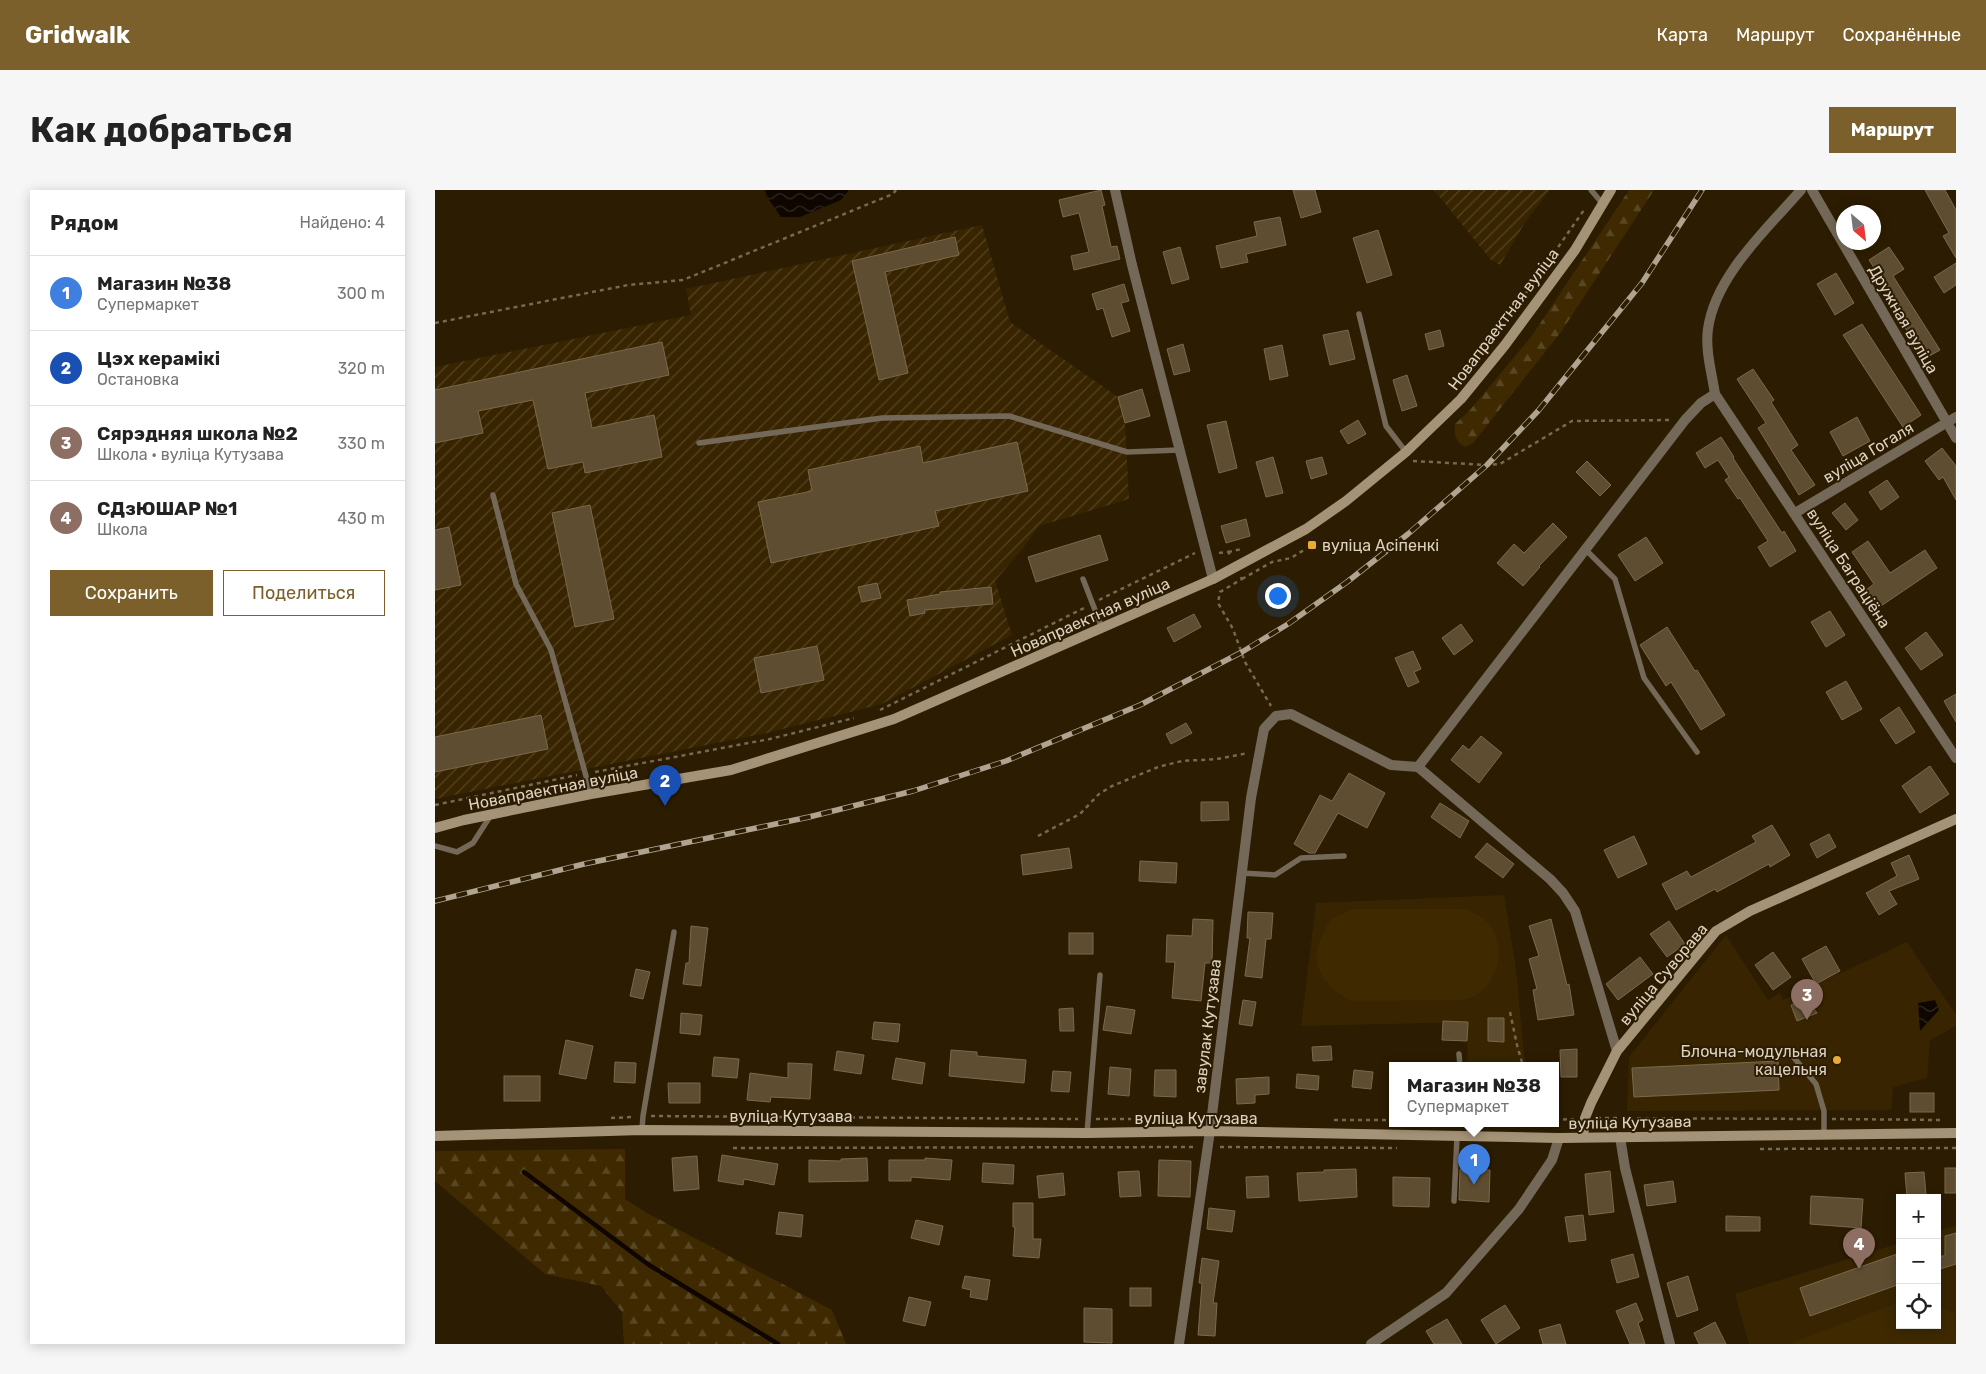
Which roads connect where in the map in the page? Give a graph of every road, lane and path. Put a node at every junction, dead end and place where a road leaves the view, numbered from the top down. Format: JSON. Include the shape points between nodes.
{"nodes":[{"id":1,"x":897,"y":190,"type":"edge"},
{"id":2,"x":1115,"y":190,"type":"edge"},
{"id":3,"x":1611,"y":190,"type":"edge"},
{"id":4,"x":1801,"y":190,"type":"edge"},
{"id":5,"x":1812,"y":190,"type":"edge"},
{"id":6,"x":1593,"y":192,"type":"edge"},
{"id":7,"x":1602,"y":203,"type":"junction"},
{"id":8,"x":1516,"y":308,"type":"dead end"},
{"id":9,"x":1359,"y":314,"type":"dead end"},
{"id":10,"x":435,"y":323,"type":"edge"},
{"id":11,"x":1715,"y":394,"type":"junction"},
{"id":12,"x":1685,"y":420,"type":"junction"},
{"id":13,"x":1952,"y":420,"type":"edge"},
{"id":14,"x":1956,"y":438,"type":"edge"},
{"id":15,"x":699,"y":443,"type":"dead end"},
{"id":16,"x":1179,"y":450,"type":"junction"},
{"id":17,"x":1406,"y":452,"type":"junction"},
{"id":18,"x":493,"y":495,"type":"dead end"},
{"id":19,"x":1795,"y":513,"type":"junction"},
{"id":20,"x":1312,"y":545,"type":"dead end"},
{"id":21,"x":1205,"y":548,"type":"junction"},
{"id":22,"x":1243,"y":548,"type":"dead end"},
{"id":23,"x":1586,"y":550,"type":"junction"},
{"id":24,"x":1229,"y":552,"type":"junction"},
{"id":25,"x":1236,"y":567,"type":"junction"},
{"id":26,"x":1083,"y":579,"type":"dead end"},
{"id":27,"x":1213,"y":579,"type":"junction"},
{"id":28,"x":1242,"y":579,"type":"junction"},
{"id":29,"x":1093,"y":604,"type":"junction"},
{"id":30,"x":1102,"y":628,"type":"junction"},
{"id":31,"x":874,"y":713,"type":"dead end"},
{"id":32,"x":1276,"y":716,"type":"junction"},
{"id":33,"x":855,"y":718,"type":"dead end"},
{"id":34,"x":1260,"y":751,"type":"junction"},
{"id":35,"x":1697,"y":752,"type":"dead end"},
{"id":36,"x":1956,"y":758,"type":"edge"},
{"id":37,"x":1419,"y":766,"type":"junction"},
{"id":38,"x":585,"y":773,"type":"junction"},
{"id":39,"x":591,"y":794,"type":"junction"},
{"id":40,"x":435,"y":805,"type":"edge"},
{"id":41,"x":491,"y":815,"type":"junction"},
{"id":42,"x":1956,"y":819,"type":"edge"},
{"id":43,"x":435,"y":828,"type":"edge"},
{"id":44,"x":1038,"y":836,"type":"dead end"},
{"id":45,"x":435,"y":846,"type":"edge"},
{"id":46,"x":1344,"y":856,"type":"dead end"},
{"id":47,"x":1241,"y":873,"type":"junction"},
{"id":48,"x":674,"y":932,"type":"dead end"},
{"id":49,"x":1100,"y":975,"type":"dead end"},
{"id":50,"x":1510,"y":1012,"type":"dead end"},
{"id":51,"x":1617,"y":1051,"type":"junction"},
{"id":52,"x":1790,"y":1053,"type":"dead end"},
{"id":53,"x":1459,"y":1054,"type":"dead end"},
{"id":54,"x":1460,"y":1062,"type":"edge"},
{"id":55,"x":1522,"y":1062,"type":"edge"},
{"id":56,"x":1585,"y":1118,"type":"junction"},
{"id":57,"x":1823,"y":1119,"type":"junction"},
{"id":58,"x":1559,"y":1120,"type":"edge"},
{"id":59,"x":1947,"y":1120,"type":"dead end"},
{"id":60,"x":1469,"y":1127,"type":"edge"},
{"id":61,"x":642,"y":1130,"type":"junction"},
{"id":62,"x":1210,"y":1131,"type":"junction"},
{"id":63,"x":1087,"y":1133,"type":"junction"},
{"id":64,"x":1956,"y":1133,"type":"edge"},
{"id":65,"x":1824,"y":1135,"type":"junction"},
{"id":66,"x":435,"y":1136,"type":"edge"},
{"id":67,"x":1457,"y":1136,"type":"junction"},
{"id":68,"x":1469,"y":1137,"type":"junction"},
{"id":69,"x":1583,"y":1137,"type":"junction"},
{"id":70,"x":1620,"y":1137,"type":"junction"},
{"id":71,"x":1559,"y":1138,"type":"junction"},
{"id":72,"x":1208,"y":1147,"type":"junction"},
{"id":73,"x":733,"y":1148,"type":"dead end"},
{"id":74,"x":1397,"y":1148,"type":"dead end"},
{"id":75,"x":1956,"y":1148,"type":"edge"},
{"id":76,"x":1754,"y":1149,"type":"dead end"},
{"id":77,"x":1454,"y":1201,"type":"dead end"},
{"id":78,"x":1179,"y":1344,"type":"edge"},
{"id":79,"x":1371,"y":1344,"type":"edge"},
{"id":80,"x":1670,"y":1344,"type":"edge"}],
"edges":[{"from":1,"to":10,"type":"path","via":[[683,280],[628,285]]},
{"from":2,"to":16,"type":"street"},
{"from":3,"to":7,"type":"street","name":"Новапраектная вуліца"},
{"from":4,"to":11,"type":"street","via":[[1735,266],[1717,299],[1708,330]]},
{"from":5,"to":13,"type":"street","name":"Дружная вуліца"},
{"from":6,"to":7,"type":"lane"},
{"from":6,"to":8,"type":"path"},
{"from":7,"to":17,"type":"street","name":"Новапраектная вуліца","via":[[1575,250],[1505,345],[1461,399]]},
{"from":9,"to":17,"type":"lane","via":[[1386,426]]},
{"from":11,"to":12,"type":"street"},
{"from":11,"to":19,"type":"street","name":"вуліца Баграціёна"},
{"from":12,"to":17,"type":"path","via":[[1572,421],[1500,464],[1414,461]]},
{"from":12,"to":23,"type":"street"},
{"from":13,"to":14,"type":"street","name":"Дружная вуліца"},
{"from":13,"to":19,"type":"street","name":"вуліца Гогаля"},
{"from":15,"to":16,"type":"lane","via":[[882,418],[1009,416],[1127,452]]},
{"from":16,"to":21,"type":"street"},
{"from":17,"to":25,"type":"street","name":"Новапраектная вуліца","via":[[1346,502],[1307,529]]},
{"from":18,"to":38,"type":"lane","via":[[516,584],[551,650]]},
{"from":19,"to":36,"type":"street","name":"вуліца Баграціёна"},
{"from":20,"to":28,"type":"path","via":[[1291,558],[1272,562]]},
{"from":21,"to":24,"type":"path","via":[[1211,545],[1216,553]]},
{"from":21,"to":27,"type":"street"},
{"from":21,"to":29,"type":"path"},
{"from":22,"to":24,"type":"path"},
{"from":23,"to":35,"type":"lane","via":[[1615,578],[1644,678]]},
{"from":23,"to":37,"type":"street"},
{"from":24,"to":25,"type":"path"},
{"from":25,"to":27,"type":"street","name":"Новапраектная вуліца"},
{"from":25,"to":28,"type":"path"},
{"from":26,"to":29,"type":"lane"},
{"from":27,"to":30,"type":"street","name":"Новапраектная вуліца"},
{"from":28,"to":32,"type":"path","via":[[1219,592],[1218,603],[1233,629],[1245,662]]},
{"from":29,"to":30,"type":"lane"},
{"from":29,"to":31,"type":"path"},
{"from":30,"to":39,"type":"street","name":"Новапраектная вуліца","via":[[895,719],[731,770]]},
{"from":32,"to":34,"type":"street","name":"завулак Кутузава","via":[[1263,729]]},
{"from":32,"to":37,"type":"street","via":[[1291,714],[1391,765]]},
{"from":33,"to":38,"type":"path","via":[[770,739]]},
{"from":34,"to":44,"type":"path","via":[[1182,761],[1158,768],[1112,786],[1079,814]]},
{"from":34,"to":47,"type":"street","name":"завулак Кутузава"},
{"from":37,"to":51,"type":"street","via":[[1563,893],[1575,911]]},
{"from":38,"to":39,"type":"lane"},
{"from":38,"to":40,"type":"path"},
{"from":39,"to":41,"type":"street","name":"Новапраектная вуліца"},
{"from":41,"to":43,"type":"street","name":"Новапраектная вуліца"},
{"from":41,"to":45,"type":"lane","via":[[473,843],[457,852]]},
{"from":42,"to":51,"type":"street","name":"вуліца Суворава","via":[[1750,911],[1716,931]]},
{"from":46,"to":47,"type":"lane","via":[[1301,858],[1275,876]]},
{"from":47,"to":62,"type":"street","name":"завулак Кутузава"},
{"from":48,"to":61,"type":"lane"},
{"from":49,"to":63,"type":"lane"},
{"from":50,"to":55,"type":"path"},
{"from":51,"to":56,"type":"street","name":"вуліца Суворава"},
{"from":52,"to":57,"type":"lane","via":[[1816,1084]]},
{"from":53,"to":54,"type":"lane"},
{"from":56,"to":57,"type":"path"},
{"from":56,"to":58,"type":"path"},
{"from":56,"to":69,"type":"street","name":"вуліца Суворава"},
{"from":57,"to":59,"type":"path"},
{"from":57,"to":65,"type":"lane"},
{"from":60,"to":68,"type":"lane"},
{"from":61,"to":63,"type":"street","name":"вуліца Кутузава"},
{"from":61,"to":66,"type":"street","name":"вуліца Кутузава"},
{"from":62,"to":63,"type":"street","name":"вуліца Кутузава"},
{"from":62,"to":67,"type":"street","name":"вуліца Кутузава"},
{"from":62,"to":72,"type":"street","name":"завулак Кутузава"},
{"from":64,"to":65,"type":"street","name":"вуліца Кутузава"},
{"from":65,"to":70,"type":"street","name":"вуліца Кутузава"},
{"from":67,"to":68,"type":"street","name":"вуліца Кутузава"},
{"from":67,"to":77,"type":"lane"},
{"from":68,"to":71,"type":"street","name":"вуліца Кутузава"},
{"from":69,"to":70,"type":"street","name":"вуліца Кутузава"},
{"from":69,"to":71,"type":"street","name":"вуліца Кутузава"},
{"from":70,"to":80,"type":"street"},
{"from":71,"to":79,"type":"street","via":[[1552,1160],[1519,1209],[1446,1293]]},
{"from":72,"to":73,"type":"path"},
{"from":72,"to":74,"type":"path"},
{"from":72,"to":78,"type":"street","name":"завулак Кутузава"},
{"from":75,"to":76,"type":"path"}]}
